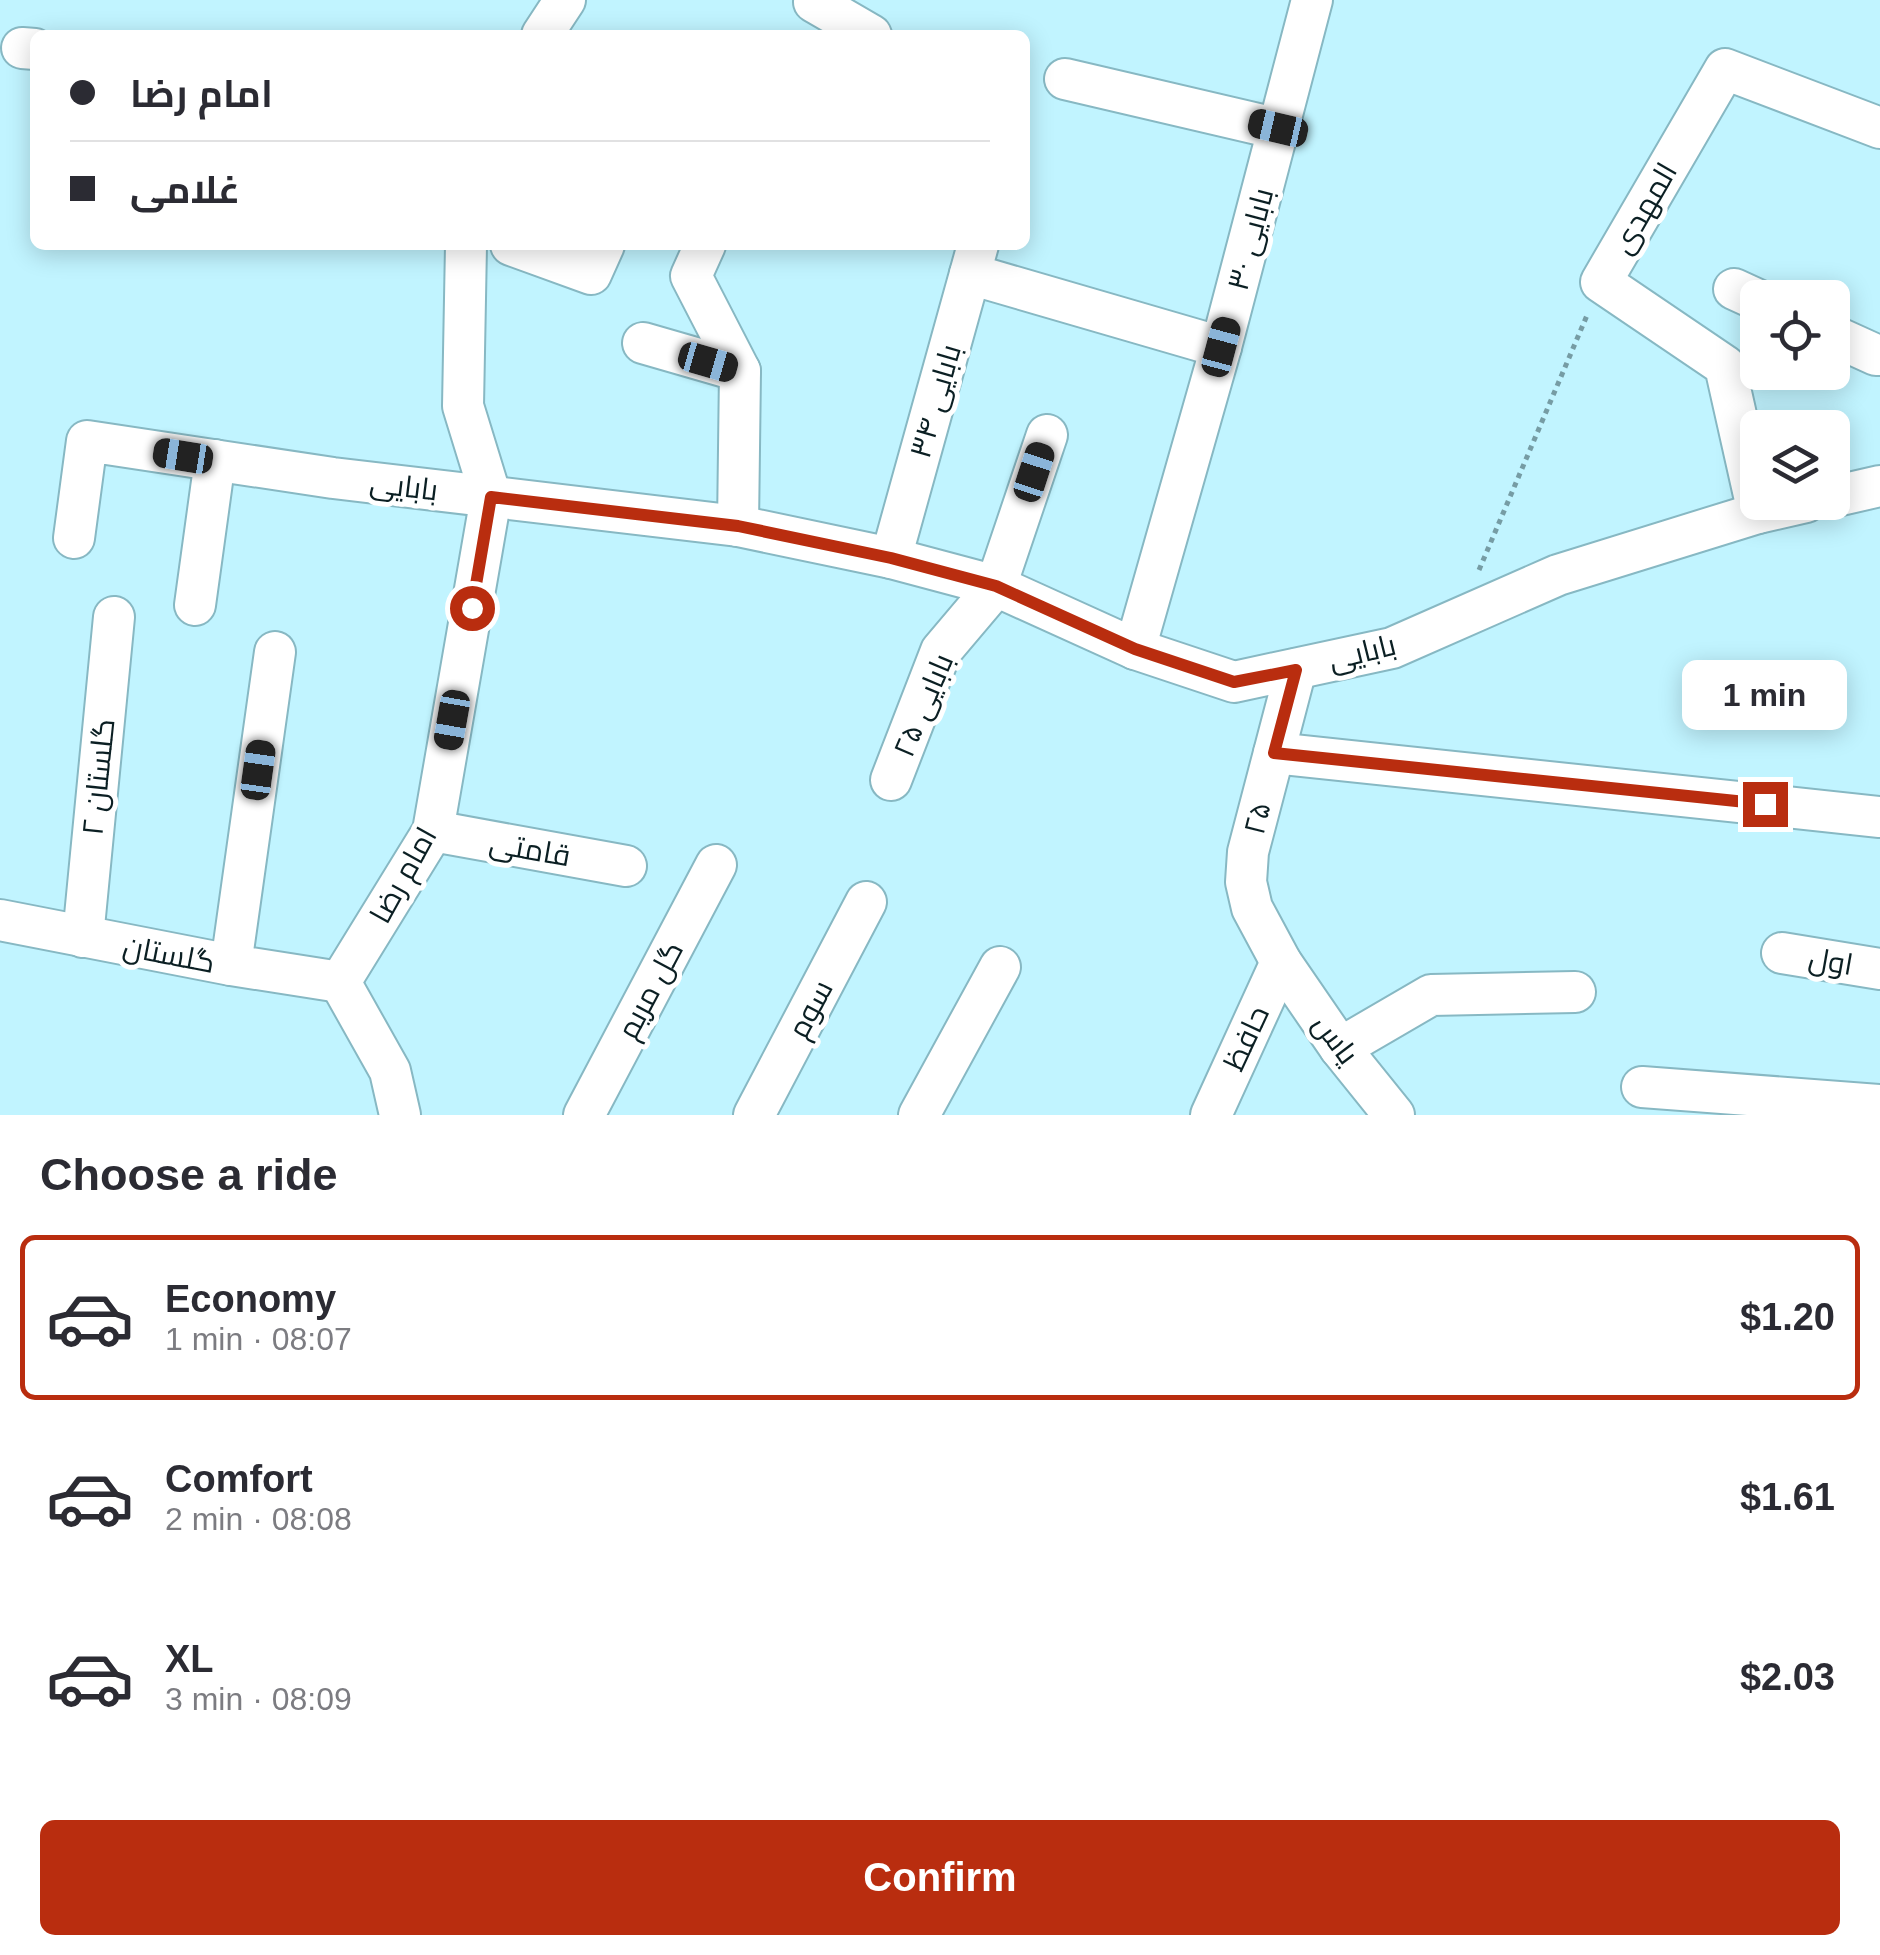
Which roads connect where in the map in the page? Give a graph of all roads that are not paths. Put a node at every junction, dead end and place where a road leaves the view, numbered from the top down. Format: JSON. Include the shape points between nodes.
{"nodes":[{"id":1,"x":565,"y":0,"type":"edge"},
{"id":2,"x":1312,"y":0,"type":"edge"},
{"id":3,"x":809,"y":12,"type":"edge"},
{"id":4,"x":545,"y":30,"type":"edge"},
{"id":5,"x":857,"y":30,"type":"edge"},
{"id":6,"x":1065,"y":79,"type":"dead end"},
{"id":7,"x":1278,"y":128,"type":"junction"},
{"id":8,"x":1880,"y":128,"type":"edge"},
{"id":9,"x":466,"y":250,"type":"edge"},
{"id":10,"x":525,"y":250,"type":"edge"},
{"id":11,"x":602,"y":250,"type":"edge"},
{"id":12,"x":703,"y":250,"type":"edge"},
{"id":13,"x":974,"y":260,"type":"edge"},
{"id":14,"x":643,"y":343,"type":"dead end"},
{"id":15,"x":1850,"y":343,"type":"edge"},
{"id":16,"x":1221,"y":347,"type":"junction"},
{"id":17,"x":1880,"y":354,"type":"edge"},
{"id":18,"x":740,"y":371,"type":"junction"},
{"id":19,"x":1740,"y":433,"type":"edge"},
{"id":20,"x":1046,"y":435,"type":"dead end"},
{"id":21,"x":214,"y":460,"type":"junction"},
{"id":22,"x":1880,"y":486,"type":"edge"},
{"id":23,"x":1850,"y":492,"type":"edge"},
{"id":24,"x":491,"y":497,"type":"junction"},
{"id":25,"x":1740,"y":519,"type":"edge"},
{"id":26,"x":738,"y":526,"type":"junction"},
{"id":27,"x":74,"y":538,"type":"dead end"},
{"id":28,"x":891,"y":558,"type":"junction"},
{"id":29,"x":996,"y":586,"type":"junction"},
{"id":30,"x":195,"y":606,"type":"dead end"},
{"id":31,"x":114,"y":617,"type":"dead end"},
{"id":32,"x":1135,"y":649,"type":"junction"},
{"id":33,"x":275,"y":652,"type":"dead end"},
{"id":34,"x":1296,"y":670,"type":"junction"},
{"id":35,"x":1274,"y":753,"type":"junction"},
{"id":36,"x":892,"y":780,"type":"dead end"},
{"id":37,"x":1880,"y":817,"type":"edge"},
{"id":38,"x":433,"y":831,"type":"junction"},
{"id":39,"x":716,"y":865,"type":"dead end"},
{"id":40,"x":626,"y":866,"type":"dead end"},
{"id":41,"x":866,"y":902,"type":"dead end"},
{"id":42,"x":0,"y":920,"type":"edge"},
{"id":43,"x":82,"y":937,"type":"junction"},
{"id":44,"x":1782,"y":953,"type":"dead end"},
{"id":45,"x":1281,"y":962,"type":"junction"},
{"id":46,"x":232,"y":965,"type":"junction"},
{"id":47,"x":1000,"y":967,"type":"dead end"},
{"id":48,"x":1880,"y":970,"type":"edge"},
{"id":49,"x":340,"y":982,"type":"junction"},
{"id":50,"x":1575,"y":992,"type":"dead end"},
{"id":51,"x":1351,"y":1061,"type":"junction"},
{"id":52,"x":1642,"y":1087,"type":"dead end"},
{"id":53,"x":1880,"y":1105,"type":"edge"},
{"id":54,"x":400,"y":1115,"type":"edge"},
{"id":55,"x":584,"y":1115,"type":"edge"},
{"id":56,"x":754,"y":1115,"type":"edge"},
{"id":57,"x":919,"y":1115,"type":"edge"},
{"id":58,"x":1211,"y":1115,"type":"edge"},
{"id":59,"x":1357,"y":1115,"type":"edge"},
{"id":60,"x":1394,"y":1115,"type":"edge"}],
"edges":[{"from":1,"to":4,"type":"street"},
{"from":2,"to":7,"type":"street","name":"بابایی ۳۰"},
{"from":3,"to":5,"type":"street"},
{"from":6,"to":7,"type":"street"},
{"from":7,"to":16,"type":"street","name":"بابایی ۳۰"},
{"from":8,"to":19,"type":"street","name":"المهدی","via":[[1725,69],[1601,282],[1725,366]]},
{"from":9,"to":24,"type":"street","via":[[463,406]]},
{"from":10,"to":11,"type":"street","via":[[592,274]]},
{"from":12,"to":18,"type":"street","via":[[692,276]]},
{"from":13,"to":16,"type":"street"},
{"from":13,"to":28,"type":"street","name":"بابایی ۳۴"},
{"from":14,"to":18,"type":"street"},
{"from":15,"to":17,"type":"street"},
{"from":16,"to":32,"type":"street","name":"بابایی ۳۰"},
{"from":18,"to":26,"type":"street"},
{"from":20,"to":29,"type":"street"},
{"from":21,"to":24,"type":"street","name":"بابایی"},
{"from":21,"to":27,"type":"street","name":"بابایی","via":[[87,442]]},
{"from":21,"to":30,"type":"street"},
{"from":22,"to":23,"type":"street"},
{"from":24,"to":26,"type":"street","name":"بابایی"},
{"from":24,"to":38,"type":"street","name":"امام رضا"},
{"from":25,"to":34,"type":"street","name":"بابایی","via":[[1558,575],[1392,648]]},
{"from":26,"to":28,"type":"street","name":"بابایی"},
{"from":28,"to":29,"type":"street","name":"بابایی"},
{"from":29,"to":32,"type":"street","name":"بابایی"},
{"from":29,"to":36,"type":"street","name":"بابایی ۲۵","via":[[942,651]]},
{"from":31,"to":43,"type":"street","name":"گلستان ۲"},
{"from":32,"to":34,"type":"street","name":"بابایی","via":[[1234,682]]},
{"from":33,"to":46,"type":"street"},
{"from":34,"to":35,"type":"street","name":"۲۵"},
{"from":35,"to":37,"type":"street"},
{"from":35,"to":45,"type":"street","name":"۲۵","via":[[1246,882]]},
{"from":38,"to":40,"type":"street","name":"قامتی"},
{"from":38,"to":49,"type":"street","name":"امام رضا"},
{"from":39,"to":55,"type":"street","name":"گل مریم"},
{"from":41,"to":56,"type":"street","name":"سوم"},
{"from":42,"to":43,"type":"street","name":"گلستان"},
{"from":43,"to":46,"type":"street","name":"گلستان"},
{"from":44,"to":48,"type":"street","name":"اول"},
{"from":45,"to":51,"type":"street","name":"یاس"},
{"from":45,"to":58,"type":"street","name":"حافظ"},
{"from":46,"to":49,"type":"street","name":"گلستان"},
{"from":47,"to":57,"type":"street"},
{"from":49,"to":54,"type":"street","via":[[390,1071]]},
{"from":50,"to":51,"type":"street","via":[[1430,994]]},
{"from":51,"to":59,"type":"street"},
{"from":51,"to":60,"type":"street","name":"یاس"},
{"from":52,"to":53,"type":"street"}]}
